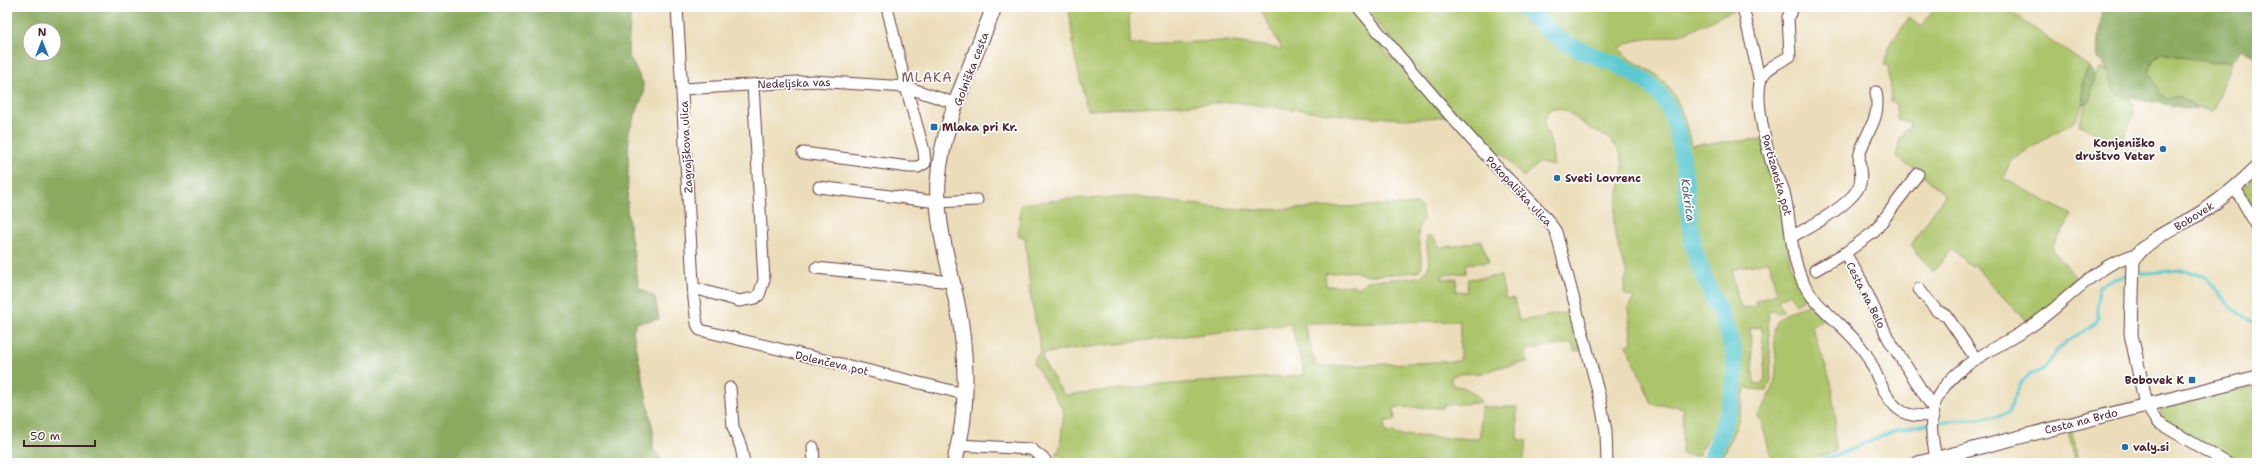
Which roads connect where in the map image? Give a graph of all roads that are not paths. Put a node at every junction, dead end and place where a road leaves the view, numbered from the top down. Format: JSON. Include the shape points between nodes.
{"nodes":[{"id":1,"x":677,"y":7,"type":"edge"},
{"id":2,"x":886,"y":7,"type":"edge"},
{"id":3,"x":994,"y":7,"type":"edge"},
{"id":4,"x":1358,"y":7,"type":"edge"},
{"id":5,"x":1743,"y":7,"type":"edge"},
{"id":6,"x":1793,"y":7,"type":"edge"},
{"id":7,"x":1788,"y":12,"type":"edge"},
{"id":8,"x":1760,"y":82,"type":"junction"},
{"id":9,"x":753,"y":85,"type":"junction"},
{"id":10,"x":906,"y":87,"type":"junction"},
{"id":11,"x":683,"y":89,"type":"junction"},
{"id":12,"x":1876,"y":92,"type":"dead end"},
{"id":13,"x":957,"y":104,"type":"junction"},
{"id":14,"x":803,"y":153,"type":"dead end"},
{"id":15,"x":2257,"y":167,"type":"edge"},
{"id":16,"x":1918,"y":174,"type":"dead end"},
{"id":17,"x":819,"y":187,"type":"dead end"},
{"id":18,"x":2235,"y":188,"type":"junction"},
{"id":19,"x":977,"y":200,"type":"dead end"},
{"id":20,"x":937,"y":202,"type":"junction"},
{"id":21,"x":2257,"y":226,"type":"edge"},
{"id":22,"x":1793,"y":236,"type":"junction"},
{"id":23,"x":1845,"y":253,"type":"junction"},
{"id":24,"x":2135,"y":260,"type":"junction"},
{"id":25,"x":816,"y":268,"type":"dead end"},
{"id":26,"x":1815,"y":270,"type":"dead end"},
{"id":27,"x":952,"y":282,"type":"junction"},
{"id":28,"x":694,"y":288,"type":"junction"},
{"id":29,"x":1919,"y":289,"type":"dead end"},
{"id":30,"x":700,"y":330,"type":"joint"},
{"id":31,"x":1976,"y":359,"type":"junction"},
{"id":32,"x":2257,"y":377,"type":"edge"},
{"id":33,"x":730,"y":388,"type":"dead end"},
{"id":34,"x":965,"y":394,"type":"junction"},
{"id":35,"x":2146,"y":405,"type":"junction"},
{"id":36,"x":1933,"y":412,"type":"junction"},
{"id":37,"x":958,"y":445,"type":"junction"},
{"id":38,"x":813,"y":448,"type":"dead end"},
{"id":39,"x":1936,"y":458,"type":"junction"},
{"id":40,"x":1045,"y":460,"type":"dead end"},
{"id":41,"x":744,"y":463,"type":"edge"},
{"id":42,"x":814,"y":463,"type":"edge"},
{"id":43,"x":955,"y":463,"type":"edge"},
{"id":44,"x":1607,"y":463,"type":"edge"},
{"id":45,"x":1918,"y":463,"type":"edge"},
{"id":46,"x":2227,"y":463,"type":"edge"}],
"edges":[{"from":1,"to":11,"type":"street","name":"Zagrajškova ulica"},
{"from":2,"to":10,"type":"street"},
{"from":3,"to":13,"type":"main road","name":"Golniška cesta"},
{"from":4,"to":44,"type":"street","name":"Pokopališka ulica","via":[[1436,100],[1515,187],[1548,218],[1556,232],[1600,399],[1606,431]]},
{"from":5,"to":8,"type":"street","name":"Partizanska pot"},
{"from":6,"to":7,"type":"street"},
{"from":7,"to":8,"type":"street","via":[[1790,56],[1766,71]]},
{"from":8,"to":22,"type":"street","name":"Partizanska pot","via":[[1761,110],[1767,144],[1771,162],[1783,190]]},
{"from":9,"to":10,"type":"street","name":"Nedeljska vas","via":[[813,81]]},
{"from":9,"to":11,"type":"street","name":"Nedeljska vas"},
{"from":9,"to":28,"type":"street","via":[[764,280],[762,288],[755,298],[739,301]]},
{"from":10,"to":13,"type":"street","name":"Nedeljska vas"},
{"from":10,"to":14,"type":"street","via":[[924,152],[923,166],[909,167]]},
{"from":11,"to":28,"type":"street","name":"Zagrajškova ulica"},
{"from":12,"to":22,"type":"street","via":[[1878,112],[1859,154],[1861,178],[1858,188],[1818,223]]},
{"from":13,"to":20,"type":"main road","name":"Golniška cesta","via":[[942,154]]},
{"from":15,"to":18,"type":"street","name":"Bobovek"},
{"from":16,"to":23,"type":"street","name":"Cesta na Belo","via":[[1874,232]]},
{"from":17,"to":20,"type":"street"},
{"from":18,"to":21,"type":"street"},
{"from":18,"to":24,"type":"street","name":"Bobovek","via":[[2204,211],[2151,242]]},
{"from":19,"to":20,"type":"street"},
{"from":20,"to":27,"type":"main road","name":"Golniška cesta"},
{"from":22,"to":36,"type":"street","name":"Partizanska pot","via":[[1793,252],[1801,278],[1815,302],[1866,353],[1891,400],[1902,412],[1914,415]]},
{"from":23,"to":26,"type":"street"},
{"from":23,"to":36,"type":"street","name":"Cesta na Belo","via":[[1861,280],[1888,338]]},
{"from":24,"to":31,"type":"street","via":[[2123,258],[2103,270],[2034,324]]},
{"from":24,"to":35,"type":"street","via":[[2131,334]]},
{"from":25,"to":27,"type":"street"},
{"from":27,"to":34,"type":"main road","name":"Golniška cesta","via":[[964,349]]},
{"from":28,"to":30,"type":"street","name":"Zagrajškova ulica","via":[[697,324]]},
{"from":29,"to":31,"type":"street","via":[[1936,311],[1946,315]]},
{"from":30,"to":34,"type":"street","name":"Dolenčeva pot"},
{"from":31,"to":36,"type":"street","via":[[1947,384]]},
{"from":32,"to":35,"type":"street","name":"Cesta na Brdo"},
{"from":33,"to":41,"type":"street","via":[[733,427],[741,446]]},
{"from":34,"to":37,"type":"main road","name":"Golniška cesta"},
{"from":35,"to":39,"type":"street","name":"Cesta na Brdo"},
{"from":35,"to":46,"type":"street","via":[[2157,422]]},
{"from":36,"to":39,"type":"street","via":[[1931,434]]},
{"from":37,"to":40,"type":"street","via":[[1031,449]]},
{"from":37,"to":43,"type":"main road","name":"Golniška cesta"},
{"from":38,"to":42,"type":"street"},
{"from":39,"to":45,"type":"street","name":"Cesta na Brdo"}]}
